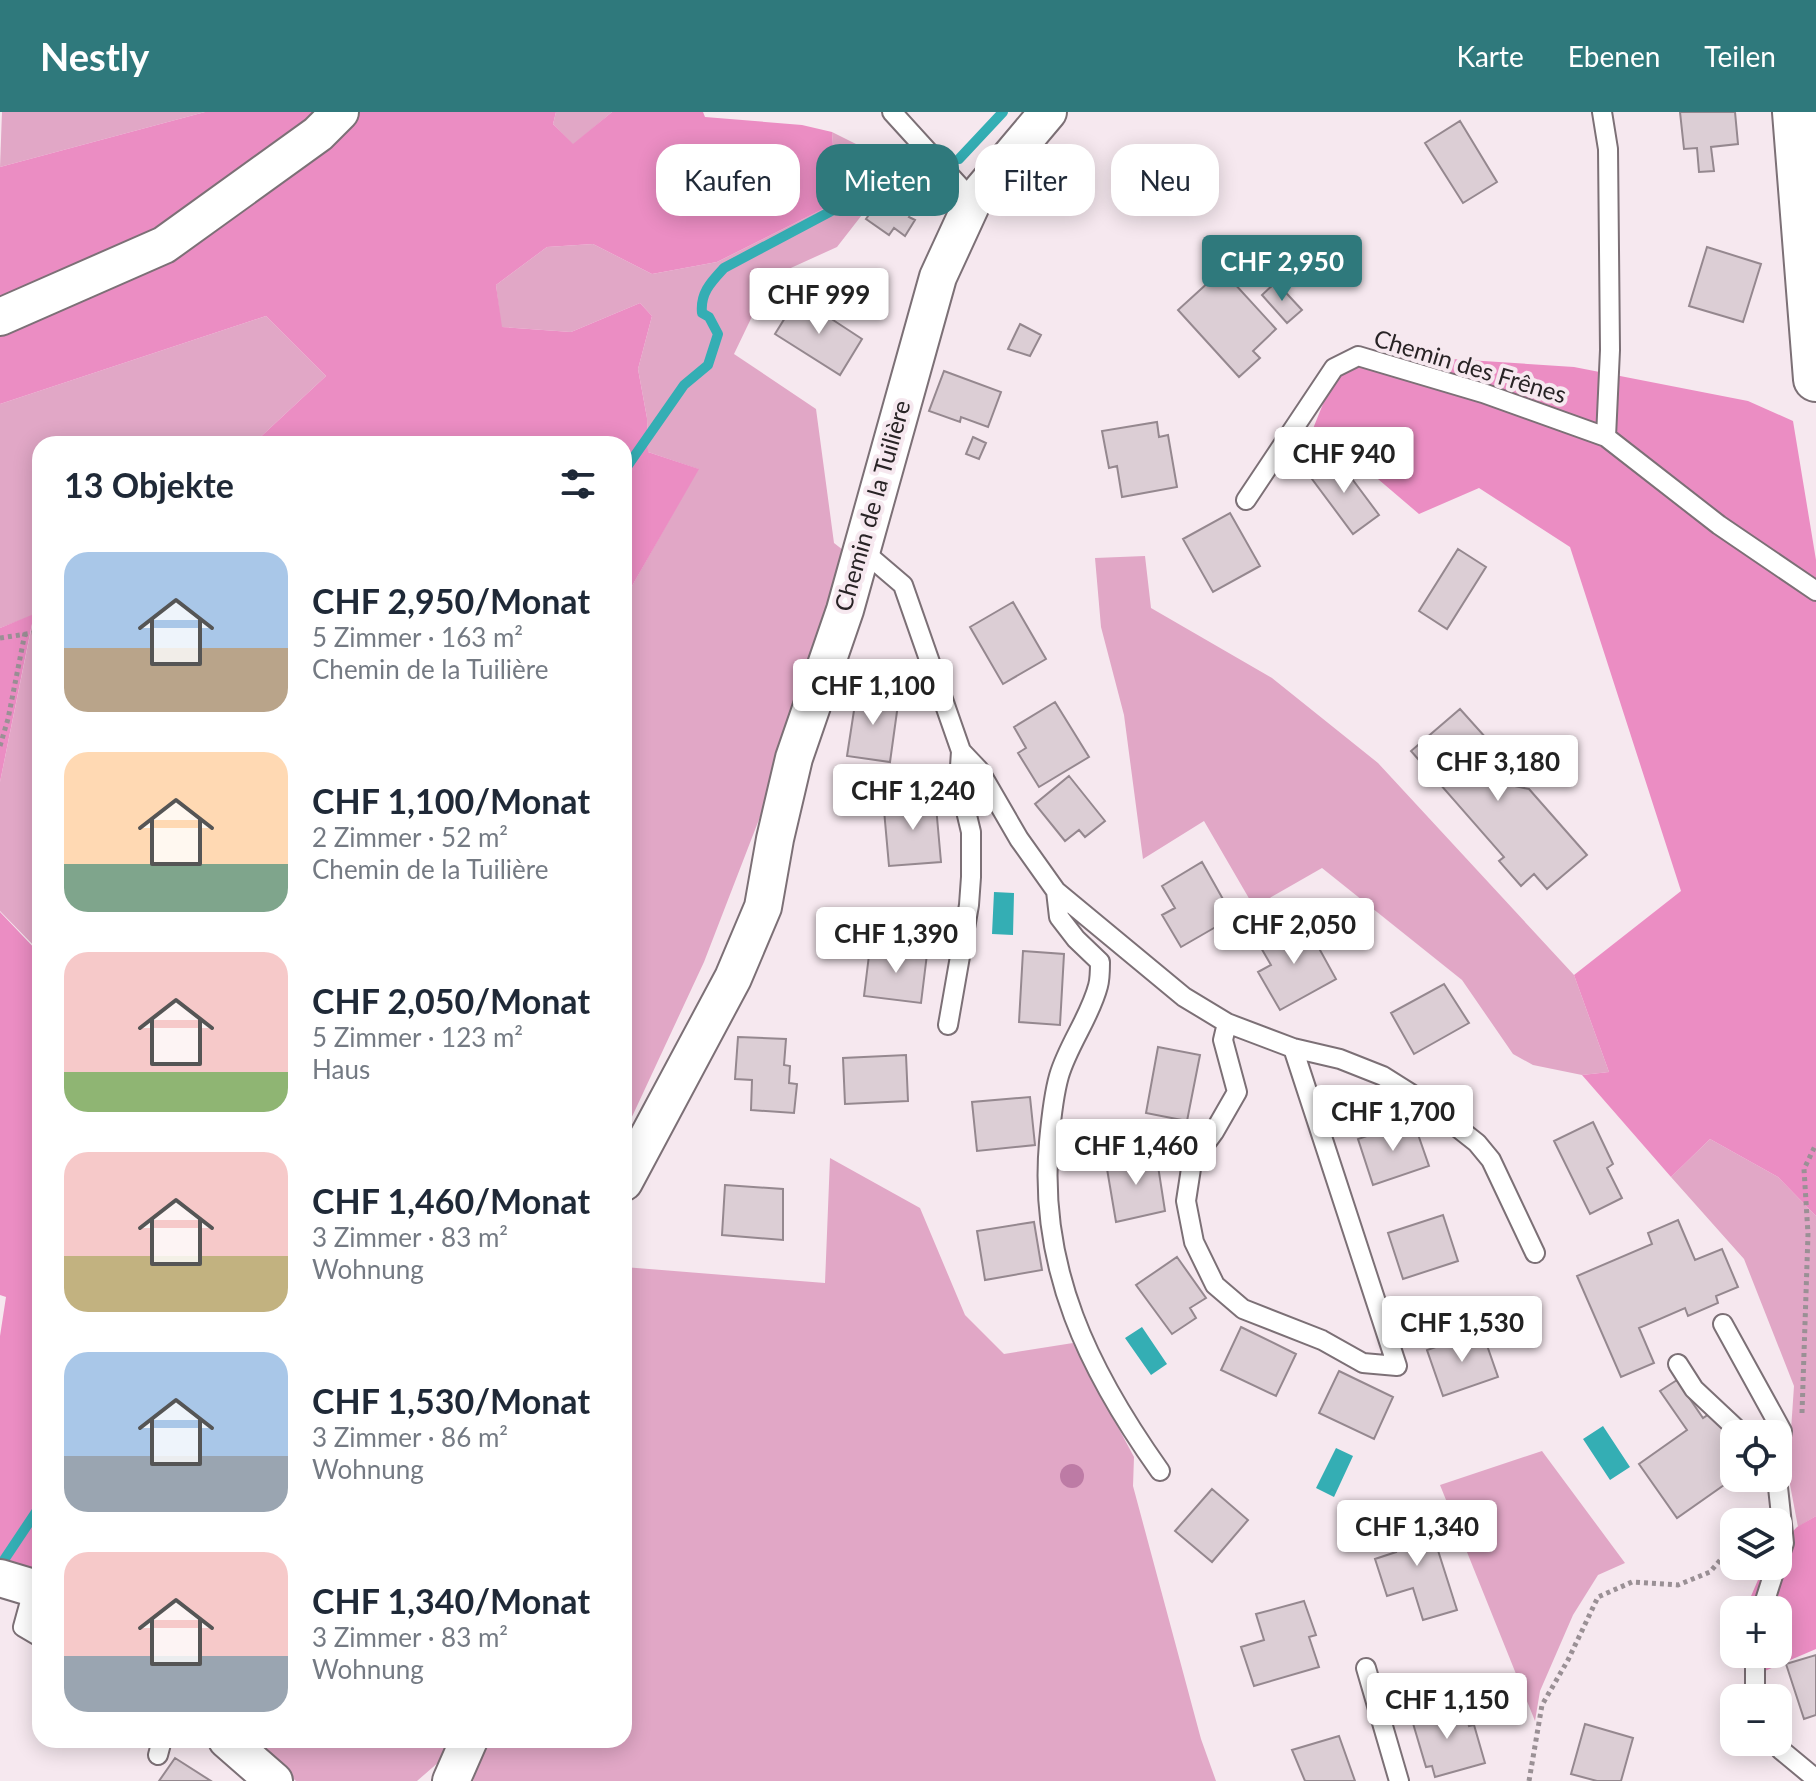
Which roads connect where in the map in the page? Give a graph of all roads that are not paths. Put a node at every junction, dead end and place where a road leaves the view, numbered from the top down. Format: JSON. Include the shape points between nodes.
{"nodes":[{"id":1,"x":340,"y":112,"type":"edge"},
{"id":2,"x":892,"y":112,"type":"edge"},
{"id":3,"x":1048,"y":112,"type":"edge"},
{"id":4,"x":1602,"y":112,"type":"edge"},
{"id":5,"x":1795,"y":112,"type":"edge"},
{"id":6,"x":973,"y":201,"type":"junction"},
{"id":7,"x":0,"y":317,"type":"edge"},
{"id":8,"x":1816,"y":379,"type":"edge"},
{"id":9,"x":1606,"y":437,"type":"junction"},
{"id":10,"x":1246,"y":500,"type":"dead end"},
{"id":11,"x":862,"y":550,"type":"junction"},
{"id":12,"x":1816,"y":591,"type":"edge"},
{"id":13,"x":961,"y":751,"type":"junction"},
{"id":14,"x":1056,"y":891,"type":"junction"},
{"id":15,"x":1227,"y":1023,"type":"junction"},
{"id":16,"x":948,"y":1025,"type":"dead end"},
{"id":17,"x":1293,"y":1048,"type":"junction"},
{"id":18,"x":632,"y":1167,"type":"edge"},
{"id":19,"x":1535,"y":1253,"type":"dead end"},
{"id":20,"x":1723,"y":1324,"type":"dead end"},
{"id":21,"x":1678,"y":1364,"type":"dead end"},
{"id":22,"x":1727,"y":1420,"type":"edge"},
{"id":23,"x":1776,"y":1420,"type":"edge"},
{"id":24,"x":1160,"y":1471,"type":"dead end"},
{"id":25,"x":0,"y":1578,"type":"edge"},
{"id":26,"x":32,"y":1587,"type":"edge"},
{"id":27,"x":32,"y":1602,"type":"edge"},
{"id":28,"x":32,"y":1632,"type":"edge"},
{"id":29,"x":1366,"y":1668,"type":"dead end"},
{"id":30,"x":236,"y":1748,"type":"edge"},
{"id":31,"x":465,"y":1748,"type":"edge"},
{"id":32,"x":1788,"y":1756,"type":"edge"},
{"id":33,"x":1816,"y":1779,"type":"edge"},
{"id":34,"x":274,"y":1781,"type":"edge"},
{"id":35,"x":451,"y":1781,"type":"edge"},
{"id":36,"x":1399,"y":1781,"type":"edge"}],
"edges":[{"from":1,"to":7,"type":"street","via":[[318,134],[164,245]]},
{"from":2,"to":6,"type":"lane"},
{"from":3,"to":6,"type":"street","name":"Chemin de la Tuilière"},
{"from":4,"to":9,"type":"lane","via":[[1608,149]]},
{"from":5,"to":8,"type":"street"},
{"from":6,"to":11,"type":"street","name":"Chemin de la Tuilière","via":[[938,277]]},
{"from":9,"to":10,"type":"lane","name":"Chemin des Frênes","via":[[1358,356],[1334,368]]},
{"from":9,"to":12,"type":"lane","name":"Chemin des Frênes","via":[[1719,525]]},
{"from":11,"to":13,"type":"lane","via":[[903,585]]},
{"from":11,"to":18,"type":"street","name":"Chemin de la Tuilière","via":[[794,758],[763,907],[733,978]]},
{"from":13,"to":14,"type":"lane","via":[[979,770]]},
{"from":13,"to":16,"type":"lane","via":[[959,782],[971,832],[971,877]]},
{"from":14,"to":15,"type":"lane","via":[[1184,997]]},
{"from":14,"to":24,"type":"lane","via":[[1059,917],[1100,962],[1098,985],[1059,1074],[1051,1113],[1046,1201],[1057,1269],[1074,1322],[1131,1431]]},
{"from":15,"to":17,"type":"lane"},
{"from":15,"to":17,"type":"lane","via":[[1223,1040],[1237,1092],[1192,1162],[1186,1201],[1194,1242],[1215,1285],[1243,1309],[1322,1340],[1363,1363],[1397,1366]]},
{"from":17,"to":19,"type":"lane","via":[[1383,1076],[1477,1143],[1491,1160]]},
{"from":20,"to":23,"type":"lane"},
{"from":21,"to":22,"type":"lane","via":[[1694,1389]]},
{"from":25,"to":26,"type":"street"},
{"from":27,"to":28,"type":"lane","via":[[23,1627]]},
{"from":29,"to":36,"type":"lane"},
{"from":30,"to":34,"type":"street"},
{"from":31,"to":35,"type":"street"},
{"from":32,"to":33,"type":"lane"}]}
